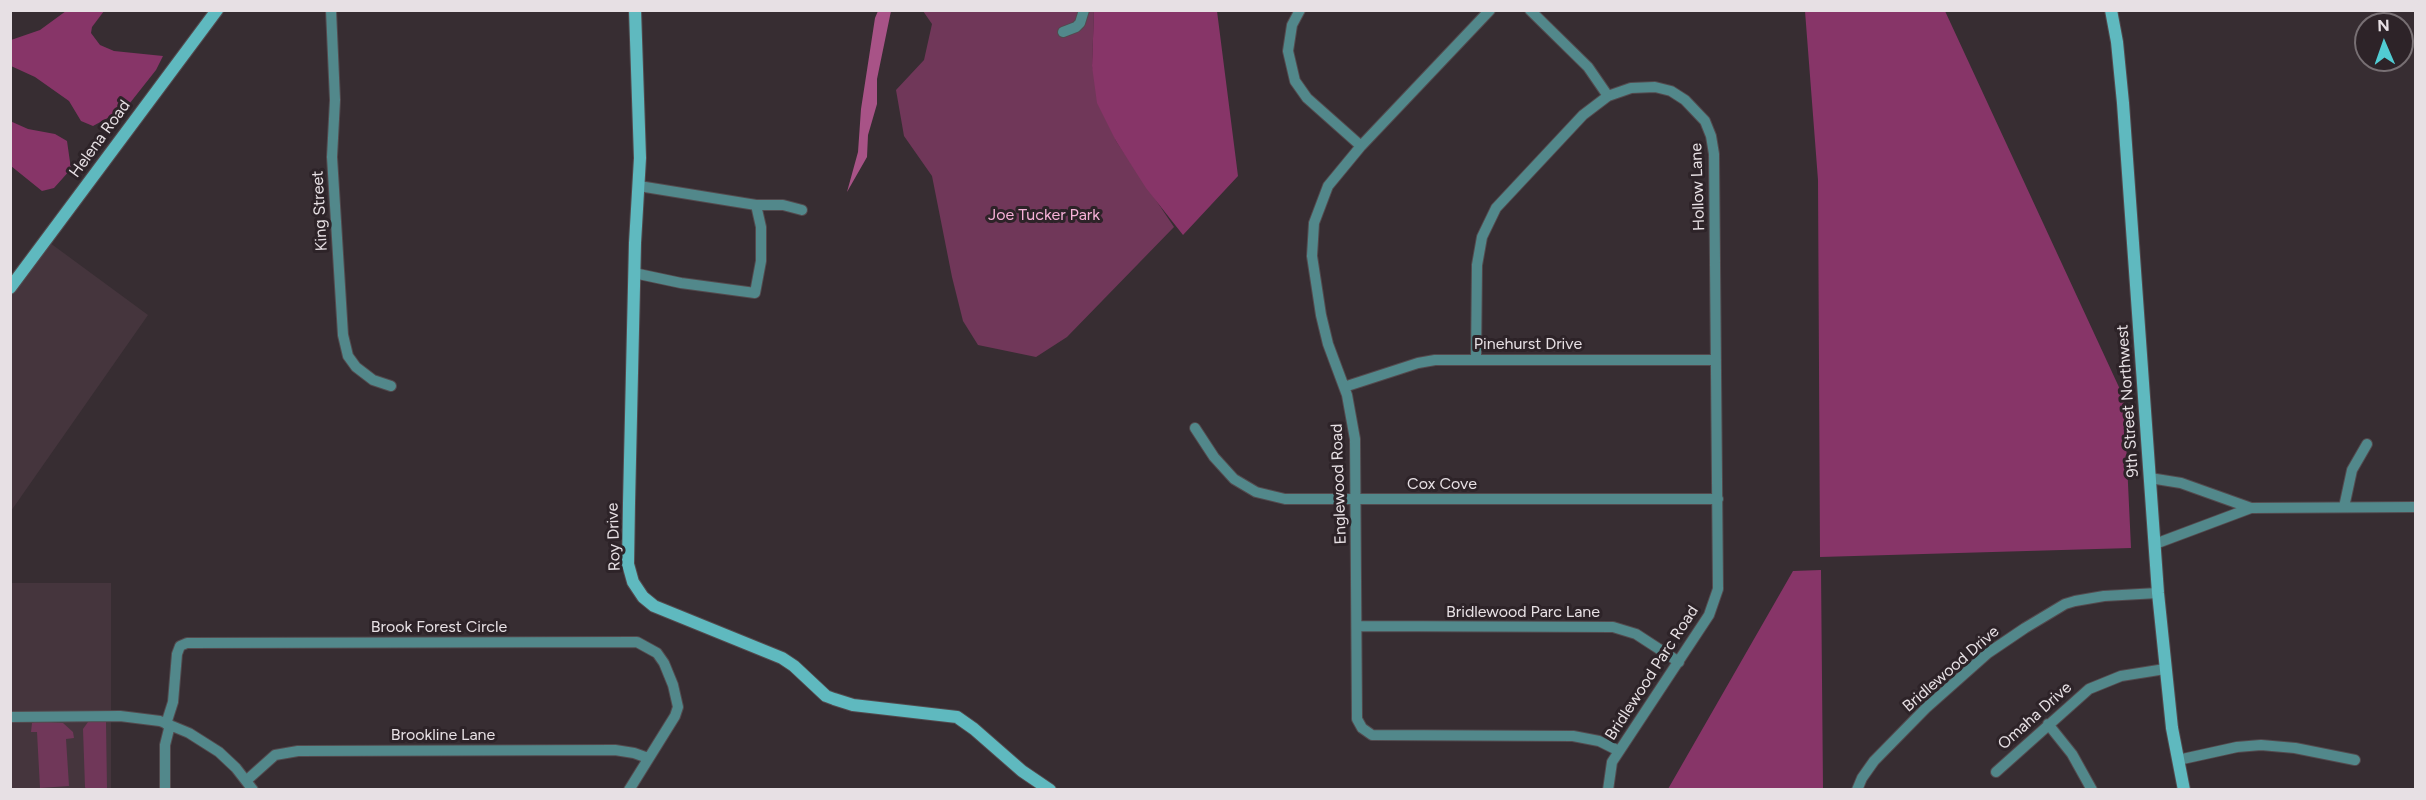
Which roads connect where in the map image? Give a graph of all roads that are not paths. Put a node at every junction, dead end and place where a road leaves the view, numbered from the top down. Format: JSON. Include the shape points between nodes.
{"nodes":[{"id":1,"x":217,"y":10,"type":"edge"},
{"id":2,"x":331,"y":10,"type":"edge"},
{"id":3,"x":635,"y":10,"type":"edge"},
{"id":4,"x":1084,"y":10,"type":"edge"},
{"id":5,"x":1300,"y":10,"type":"edge"},
{"id":6,"x":1490,"y":10,"type":"edge"},
{"id":7,"x":1530,"y":10,"type":"edge"},
{"id":8,"x":2110,"y":10,"type":"edge"},
{"id":9,"x":1063,"y":32,"type":"dead end"},
{"id":10,"x":1608,"y":96,"type":"junction"},
{"id":11,"x":1361,"y":146,"type":"junction"},
{"id":12,"x":639,"y":186,"type":"junction"},
{"id":13,"x":756,"y":205,"type":"junction"},
{"id":14,"x":802,"y":210,"type":"dead end"},
{"id":15,"x":634,"y":273,"type":"junction"},
{"id":16,"x":10,"y":288,"type":"edge"},
{"id":17,"x":1476,"y":360,"type":"junction"},
{"id":18,"x":1716,"y":360,"type":"junction"},
{"id":19,"x":391,"y":386,"type":"dead end"},
{"id":20,"x":1344,"y":387,"type":"junction"},
{"id":21,"x":1195,"y":428,"type":"dead end"},
{"id":22,"x":2367,"y":444,"type":"dead end"},
{"id":23,"x":2150,"y":478,"type":"junction"},
{"id":24,"x":1718,"y":499,"type":"junction"},
{"id":25,"x":1357,"y":500,"type":"junction"},
{"id":26,"x":2344,"y":507,"type":"junction"},
{"id":27,"x":2415,"y":507,"type":"edge"},
{"id":28,"x":2251,"y":508,"type":"junction"},
{"id":29,"x":2155,"y":544,"type":"junction"},
{"id":30,"x":2158,"y":592,"type":"junction"},
{"id":31,"x":1357,"y":626,"type":"junction"},
{"id":32,"x":1679,"y":662,"type":"junction"},
{"id":33,"x":2165,"y":669,"type":"junction"},
{"id":34,"x":10,"y":717,"type":"edge"},
{"id":35,"x":168,"y":724,"type":"junction"},
{"id":36,"x":2048,"y":724,"type":"junction"},
{"id":37,"x":1619,"y":751,"type":"junction"},
{"id":38,"x":648,"y":759,"type":"junction"},
{"id":39,"x":2178,"y":760,"type":"junction"},
{"id":40,"x":2355,"y":760,"type":"dead end"},
{"id":41,"x":1996,"y":772,"type":"dead end"},
{"id":42,"x":250,"y":785,"type":"edge"},
{"id":43,"x":165,"y":789,"type":"edge"},
{"id":44,"x":629,"y":789,"type":"edge"},
{"id":45,"x":1050,"y":789,"type":"edge"},
{"id":46,"x":1608,"y":789,"type":"edge"},
{"id":47,"x":1857,"y":789,"type":"edge"},
{"id":48,"x":2092,"y":789,"type":"edge"},
{"id":49,"x":2184,"y":789,"type":"edge"}],
"edges":[{"from":1,"to":16,"type":"street","name":"Helena Road"},
{"from":2,"to":19,"type":"street","name":"King Street","via":[[335,100],[332,157],[343,335],[348,356],[356,367],[373,380]]},
{"from":3,"to":12,"type":"street","name":"Roy Drive"},
{"from":4,"to":9,"type":"street","via":[[1080,23]]},
{"from":5,"to":11,"type":"street","via":[[1288,44],[1295,81],[1307,98]]},
{"from":6,"to":11,"type":"street","name":"Englewood Road"},
{"from":7,"to":10,"type":"street","via":[[1588,67]]},
{"from":8,"to":23,"type":"street","name":"9th Street Northwest","via":[[2123,103]]},
{"from":10,"to":17,"type":"street","name":"Hollow Lane","via":[[1583,115],[1491,218],[1482,237],[1477,265]]},
{"from":10,"to":18,"type":"street","name":"Hollow Lane","via":[[1631,88],[1671,91],[1694,108],[1709,129],[1714,154]]},
{"from":11,"to":20,"type":"street","name":"Englewood Road","via":[[1328,186],[1312,239],[1325,332]]},
{"from":12,"to":13,"type":"street"},
{"from":12,"to":15,"type":"street","name":"Roy Drive"},
{"from":13,"to":14,"type":"street"},
{"from":13,"to":15,"type":"street","via":[[761,246],[755,293]]},
{"from":15,"to":45,"type":"street","name":"Roy Drive","via":[[628,564],[643,597],[669,614],[782,658],[826,696],[853,705],[957,717]]},
{"from":17,"to":18,"type":"street","name":"Pinehurst Drive"},
{"from":17,"to":20,"type":"street","name":"Pinehurst Drive","via":[[1418,363]]},
{"from":18,"to":24,"type":"street","name":"Hollow Lane"},
{"from":20,"to":25,"type":"street","name":"Englewood Road","via":[[1355,439]]},
{"from":21,"to":25,"type":"street","name":"Cox Cove","via":[[1224,470],[1256,492],[1285,499]]},
{"from":22,"to":26,"type":"street","via":[[2352,470]]},
{"from":23,"to":28,"type":"street","via":[[2181,483]]},
{"from":23,"to":29,"type":"street","name":"9th Street Northwest"},
{"from":24,"to":25,"type":"street","name":"Cox Cove"},
{"from":24,"to":32,"type":"street","name":"Bridlewood Parc Road","via":[[1718,596]]},
{"from":25,"to":31,"type":"street","name":"Englewood Road"},
{"from":26,"to":27,"type":"street"},
{"from":26,"to":28,"type":"street"},
{"from":28,"to":29,"type":"street"},
{"from":29,"to":30,"type":"street","name":"9th Street Northwest"},
{"from":30,"to":33,"type":"street","name":"9th Street Northwest"},
{"from":30,"to":47,"type":"street","name":"Bridlewood Drive","via":[[2075,601],[2025,628],[1988,653],[1926,708],[1874,761]]},
{"from":31,"to":32,"type":"street","name":"Bridlewood Parc Lane","via":[[1613,627],[1636,634]]},
{"from":31,"to":37,"type":"street","name":"Englewood Road","via":[[1358,719],[1366,733],[1573,736],[1599,741]]},
{"from":32,"to":37,"type":"street","name":"Bridlewood Parc Road"},
{"from":33,"to":36,"type":"street","name":"Omaha Drive","via":[[2099,684],[2079,695]]},
{"from":33,"to":39,"type":"street","name":"9th Street Northwest"},
{"from":34,"to":35,"type":"street","via":[[120,716]]},
{"from":35,"to":38,"type":"street","name":"Brook Forest Circle","via":[[177,654],[180,646],[187,643],[628,640],[657,653],[677,697],[675,716]]},
{"from":35,"to":42,"type":"street","via":[[204,741]]},
{"from":35,"to":43,"type":"street","name":"Brook Forest Circle"},
{"from":36,"to":41,"type":"street","name":"Omaha Drive"},
{"from":36,"to":48,"type":"street","via":[[2072,754]]},
{"from":37,"to":46,"type":"street","name":"Bridlewood Parc Road","via":[[1610,770]]},
{"from":38,"to":42,"type":"street","name":"Brookline Lane","via":[[615,750],[298,751],[275,755]]},
{"from":38,"to":44,"type":"street","name":"Brook Forest Circle"},
{"from":39,"to":40,"type":"street","via":[[2261,745]]},
{"from":39,"to":49,"type":"street","name":"9th Street Northwest"}]}
